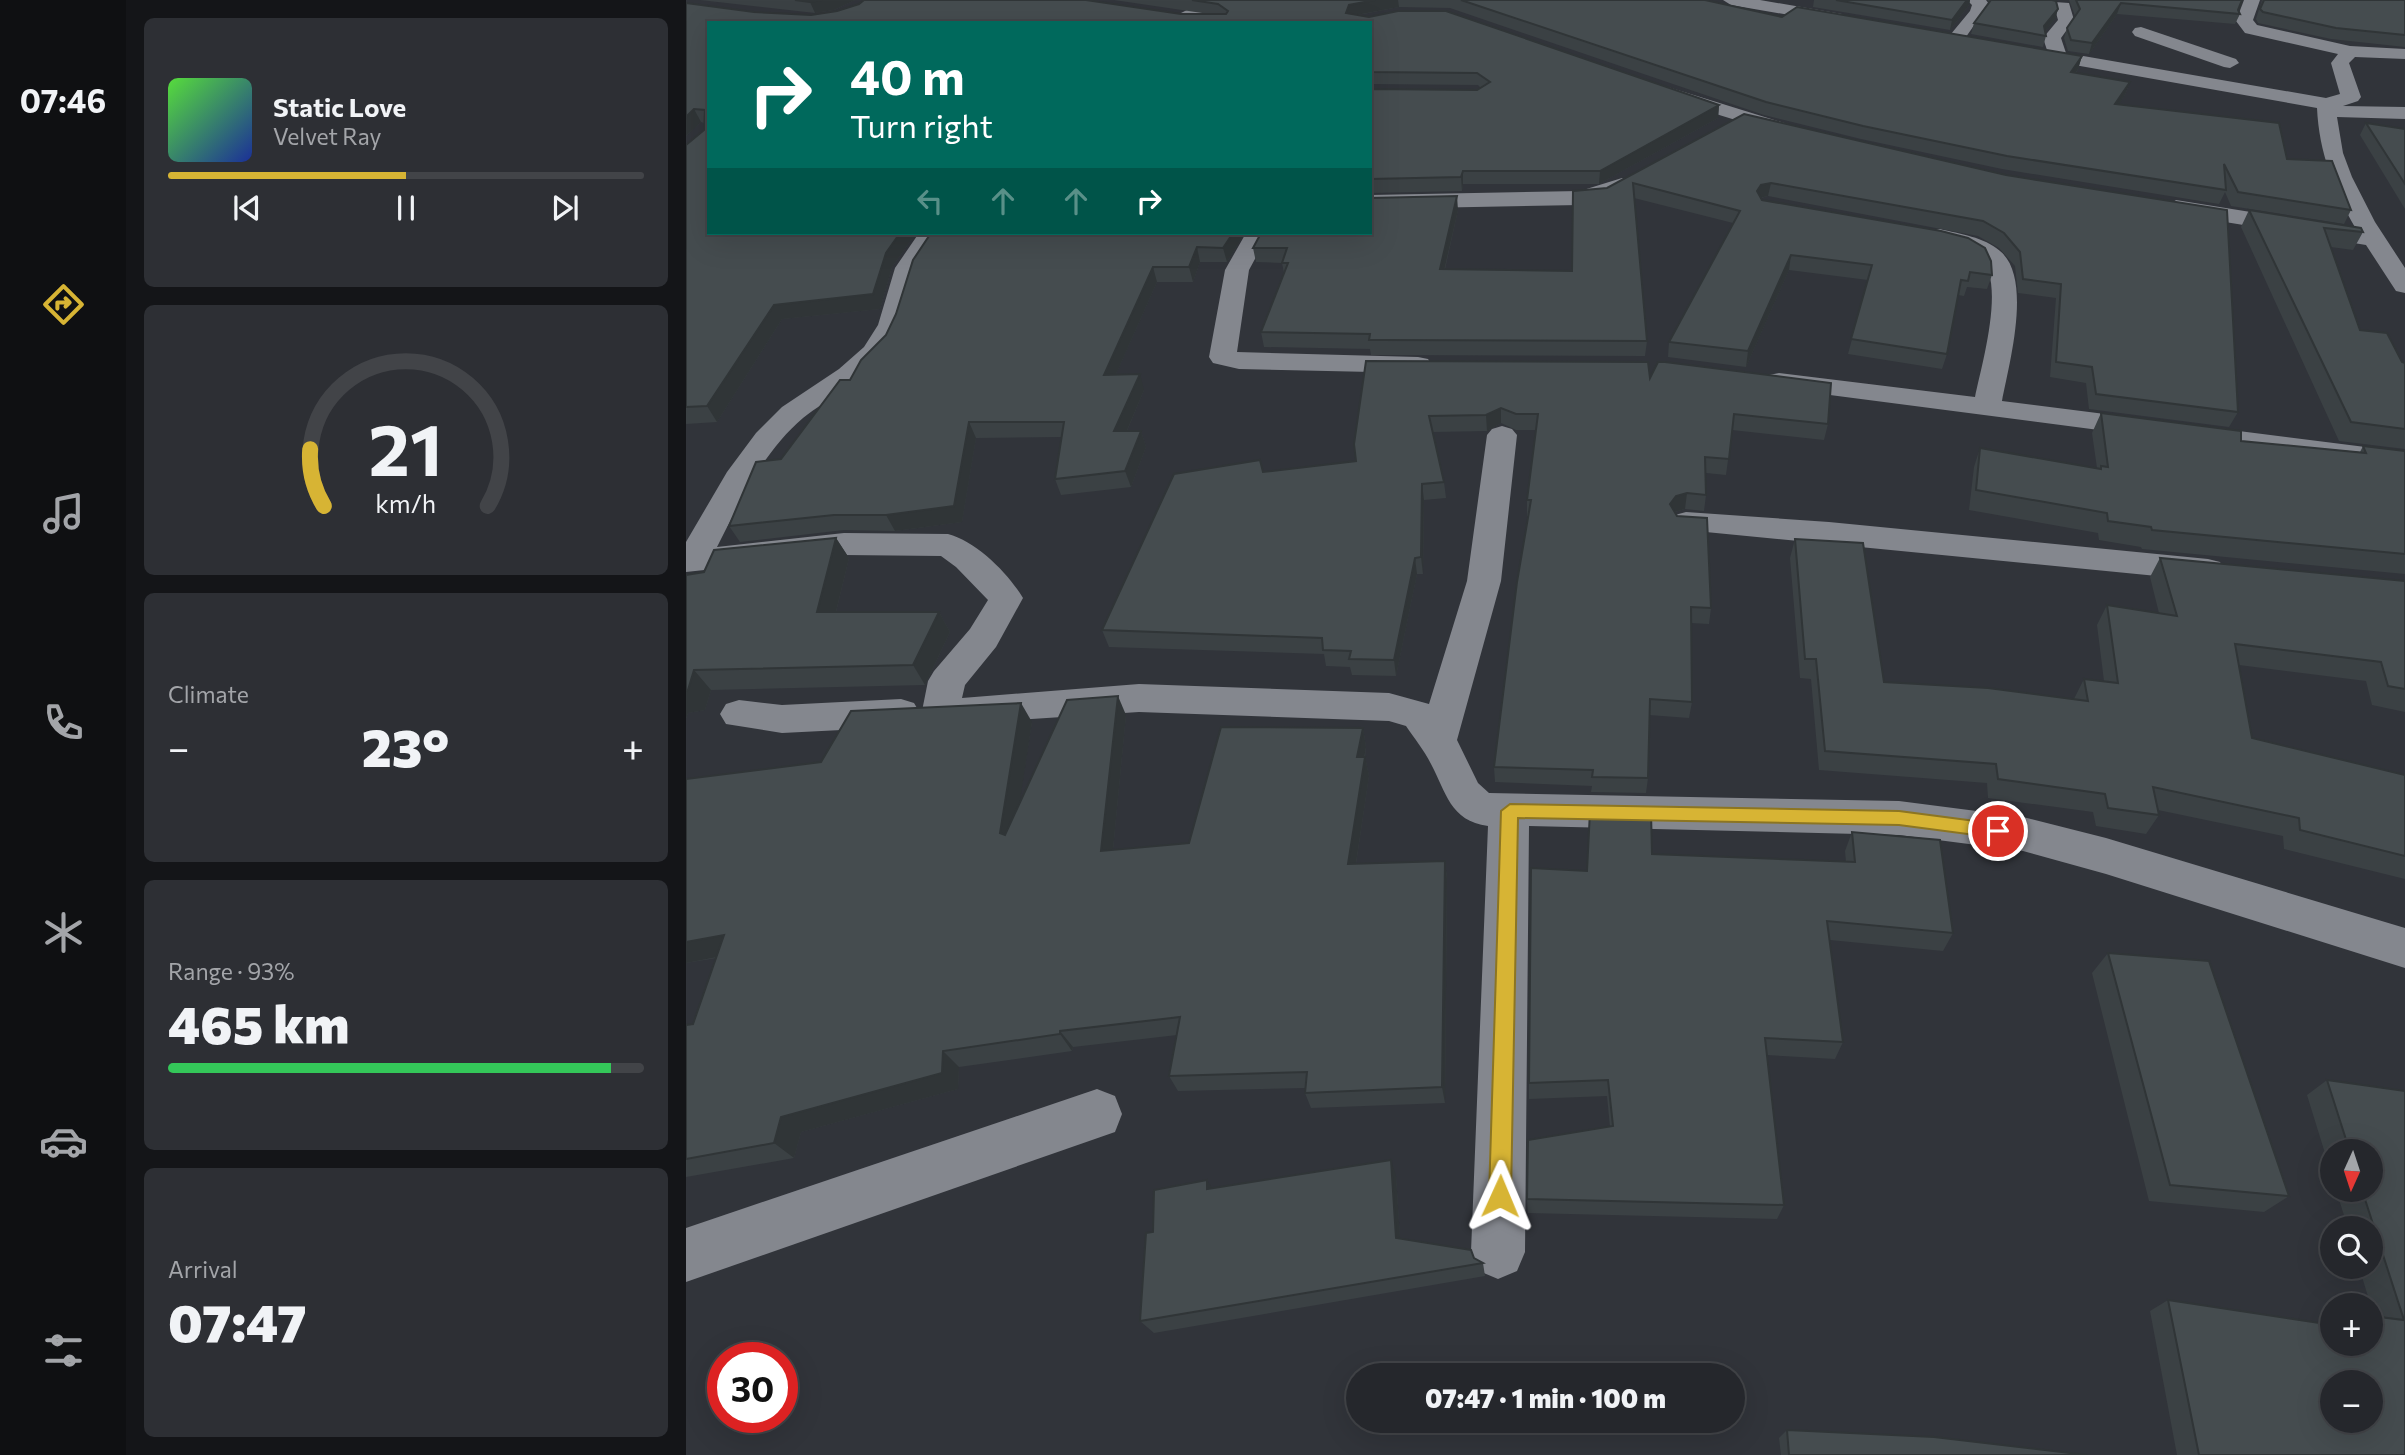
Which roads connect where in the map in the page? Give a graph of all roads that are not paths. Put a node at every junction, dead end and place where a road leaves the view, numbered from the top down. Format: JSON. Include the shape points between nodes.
{"nodes":[{"id":1,"x":1221,"y":0,"type":"edge"},
{"id":2,"x":1731,"y":0,"type":"edge"},
{"id":3,"x":1847,"y":0,"type":"edge"},
{"id":4,"x":1975,"y":0,"type":"edge"},
{"id":5,"x":2032,"y":0,"type":"edge"},
{"id":6,"x":2252,"y":0,"type":"edge"},
{"id":7,"x":1770,"y":4,"type":"edge"},
{"id":8,"x":1211,"y":21,"type":"edge"},
{"id":9,"x":1978,"y":44,"type":"edge"},
{"id":10,"x":2017,"y":50,"type":"edge"},
{"id":11,"x":2350,"y":51,"type":"junction"},
{"id":12,"x":2405,"y":54,"type":"edge"},
{"id":13,"x":2057,"y":57,"type":"junction"},
{"id":14,"x":2230,"y":63,"type":"dead end"},
{"id":15,"x":2107,"y":65,"type":"junction"},
{"id":16,"x":1646,"y":85,"type":"edge"},
{"id":17,"x":2327,"y":108,"type":"junction"},
{"id":18,"x":2405,"y":113,"type":"edge"},
{"id":19,"x":1739,"y":117,"type":"junction"},
{"id":20,"x":1716,"y":131,"type":"edge"},
{"id":21,"x":1808,"y":135,"type":"edge"},
{"id":22,"x":1646,"y":172,"type":"edge"},
{"id":23,"x":1372,"y":202,"type":"edge"},
{"id":24,"x":2160,"y":205,"type":"edge"},
{"id":25,"x":1912,"y":231,"type":"edge"},
{"id":26,"x":930,"y":235,"type":"edge"},
{"id":27,"x":1256,"y":235,"type":"edge"},
{"id":28,"x":2374,"y":239,"type":"junction"},
{"id":29,"x":2405,"y":286,"type":"edge"},
{"id":30,"x":1450,"y":365,"type":"edge"},
{"id":31,"x":1758,"y":379,"type":"edge"},
{"id":32,"x":1987,"y":407,"type":"junction"},
{"id":33,"x":1502,"y":435,"type":"edge"},
{"id":34,"x":2405,"y":461,"type":"edge"},
{"id":35,"x":1686,"y":522,"type":"edge"},
{"id":36,"x":689,"y":560,"type":"edge"},
{"id":37,"x":2244,"y":573,"type":"edge"},
{"id":38,"x":941,"y":711,"type":"junction"},
{"id":39,"x":739,"y":714,"type":"dead end"},
{"id":40,"x":1437,"y":742,"type":"junction"},
{"id":41,"x":1510,"y":811,"type":"junction"},
{"id":42,"x":2405,"y":948,"type":"edge"},
{"id":43,"x":1097,"y":1114,"type":"dead end"},
{"id":44,"x":1498,"y":1252,"type":"dead end"},
{"id":45,"x":686,"y":1255,"type":"edge"}],
"edges":[{"from":1,"to":8,"type":"street","via":[[1176,15]]},
{"from":2,"to":7,"type":"street"},
{"from":3,"to":7,"type":"street","via":[[1855,22]]},
{"from":4,"to":9,"type":"street","via":[[1981,4],[1978,12],[1948,38]]},
{"from":5,"to":13,"type":"street","via":[[2063,6],[2066,20],[2052,38]]},
{"from":6,"to":11,"type":"street","via":[[2244,21],[2251,29]]},
{"from":10,"to":13,"type":"street"},
{"from":11,"to":12,"type":"street"},
{"from":11,"to":17,"type":"street","via":[[2340,63],[2351,97]]},
{"from":13,"to":15,"type":"street"},
{"from":14,"to":15,"type":"street","via":[[2141,25]]},
{"from":15,"to":17,"type":"street"},
{"from":16,"to":19,"type":"street"},
{"from":17,"to":18,"type":"street"},
{"from":17,"to":28,"type":"street","via":[[2331,152]]},
{"from":19,"to":20,"type":"street"},
{"from":19,"to":21,"type":"street"},
{"from":22,"to":23,"type":"street","via":[[1605,193],[1580,198]]},
{"from":24,"to":28,"type":"street"},
{"from":25,"to":32,"type":"street","via":[[1969,243],[2001,268],[2003,291]]},
{"from":26,"to":36,"type":"street","via":[[906,272],[892,326],[883,342],[860,366],[814,394],[779,424]]},
{"from":27,"to":30,"type":"street","via":[[1237,270],[1223,357]]},
{"from":28,"to":29,"type":"street"},
{"from":31,"to":32,"type":"street"},
{"from":32,"to":34,"type":"street"},
{"from":33,"to":40,"type":"street","via":[[1484,581]]},
{"from":35,"to":37,"type":"street"},
{"from":36,"to":38,"type":"street","via":[[844,544],[948,545],[1006,598],[983,638],[947,681]]},
{"from":38,"to":39,"type":"street","via":[[782,719]]},
{"from":38,"to":40,"type":"street","via":[[1139,698],[1389,707],[1419,716]]},
{"from":40,"to":41,"type":"street","via":[[1461,792],[1472,804]]},
{"from":41,"to":42,"type":"street","via":[[1899,818],[2023,834]]},
{"from":41,"to":44,"type":"street"},
{"from":43,"to":45,"type":"street"}]}
